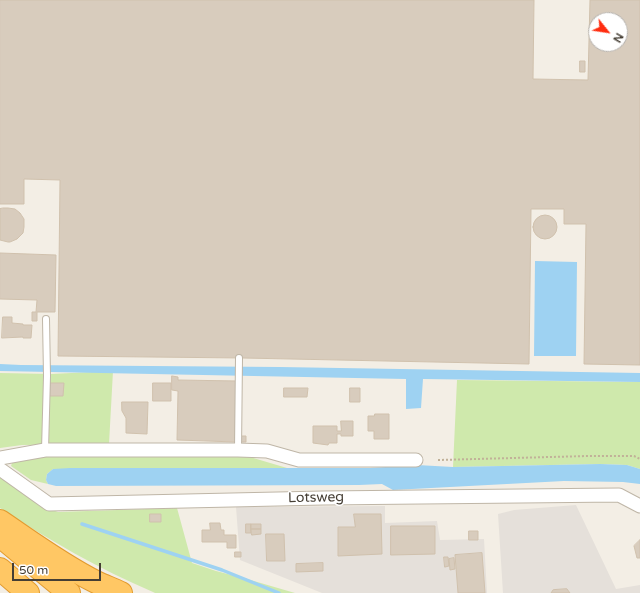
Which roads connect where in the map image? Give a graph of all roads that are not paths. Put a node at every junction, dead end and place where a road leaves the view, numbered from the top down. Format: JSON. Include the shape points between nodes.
{"nodes":[{"id":1,"x":46,"y":318,"type":"dead end"},
{"id":2,"x":239,"y":359,"type":"dead end"},
{"id":3,"x":45,"y":450,"type":"junction"},
{"id":4,"x":238,"y":450,"type":"junction"},
{"id":5,"x":0,"y":458,"type":"edge"},
{"id":6,"x":416,"y":460,"type":"dead end"},
{"id":7,"x":0,"y":469,"type":"edge"},
{"id":8,"x":640,"y":506,"type":"edge"},
{"id":9,"x":0,"y":521,"type":"edge"},
{"id":10,"x":0,"y":536,"type":"edge"},
{"id":11,"x":0,"y":569,"type":"edge"},
{"id":12,"x":28,"y":593,"type":"edge"},
{"id":13,"x":69,"y":593,"type":"edge"},
{"id":14,"x":121,"y":593,"type":"edge"}],
"edges":[{"from":1,"to":3,"type":"lane"},
{"from":2,"to":4,"type":"lane"},
{"from":3,"to":4,"type":"street"},
{"from":3,"to":5,"type":"street"},
{"from":4,"to":6,"type":"street","via":[[267,451],[299,460]]},
{"from":7,"to":8,"type":"street","name":"Lotsweg","via":[[49,504],[619,495]]},
{"from":9,"to":14,"type":"highway","via":[[67,565]]},
{"from":10,"to":13,"type":"highway"},
{"from":11,"to":12,"type":"highway"}]}
